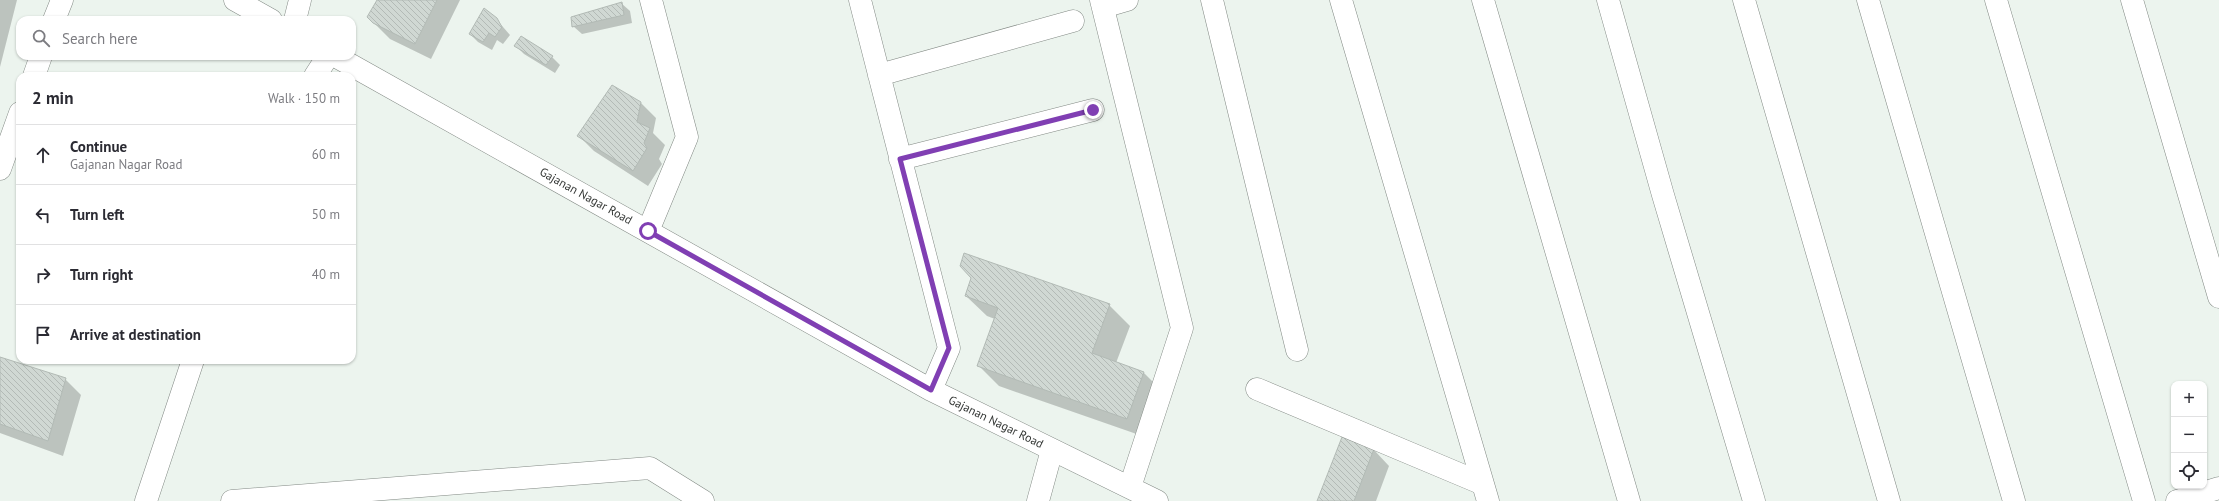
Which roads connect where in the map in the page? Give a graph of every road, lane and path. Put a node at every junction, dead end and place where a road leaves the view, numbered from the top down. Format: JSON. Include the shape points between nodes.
{"nodes":[{"id":1,"x":62,"y":0,"type":"edge"},
{"id":2,"x":235,"y":0,"type":"edge"},
{"id":3,"x":300,"y":0,"type":"edge"},
{"id":4,"x":651,"y":0,"type":"edge"},
{"id":5,"x":860,"y":0,"type":"edge"},
{"id":6,"x":1127,"y":0,"type":"edge"},
{"id":7,"x":1212,"y":0,"type":"edge"},
{"id":8,"x":1341,"y":0,"type":"edge"},
{"id":9,"x":1483,"y":0,"type":"edge"},
{"id":10,"x":1608,"y":0,"type":"edge"},
{"id":11,"x":1744,"y":0,"type":"edge"},
{"id":12,"x":1868,"y":0,"type":"edge"},
{"id":13,"x":1996,"y":0,"type":"edge"},
{"id":14,"x":2132,"y":0,"type":"edge"},
{"id":15,"x":1102,"y":4,"type":"edge"},
{"id":16,"x":56,"y":16,"type":"edge"},
{"id":17,"x":263,"y":16,"type":"edge"},
{"id":18,"x":296,"y":16,"type":"edge"},
{"id":19,"x":1073,"y":21,"type":"dead end"},
{"id":20,"x":40,"y":60,"type":"edge"},
{"id":21,"x":325,"y":60,"type":"edge"},
{"id":22,"x":342,"y":60,"type":"edge"},
{"id":23,"x":35,"y":72,"type":"edge"},
{"id":24,"x":318,"y":72,"type":"edge"},
{"id":25,"x":879,"y":75,"type":"junction"},
{"id":26,"x":1093,"y":110,"type":"dead end"},
{"id":27,"x":16,"y":124,"type":"edge"},
{"id":28,"x":900,"y":159,"type":"junction"},
{"id":29,"x":0,"y":169,"type":"edge"},
{"id":30,"x":648,"y":231,"type":"junction"},
{"id":31,"x":2219,"y":297,"type":"edge"},
{"id":32,"x":1297,"y":350,"type":"dead end"},
{"id":33,"x":192,"y":364,"type":"edge"},
{"id":34,"x":1257,"y":389,"type":"dead end"},
{"id":35,"x":931,"y":390,"type":"junction"},
{"id":36,"x":1052,"y":450,"type":"junction"},
{"id":37,"x":1130,"y":487,"type":"junction"},
{"id":38,"x":2219,"y":488,"type":"edge"},
{"id":39,"x":1486,"y":493,"type":"edge"},
{"id":40,"x":146,"y":501,"type":"edge"},
{"id":41,"x":232,"y":501,"type":"edge"},
{"id":42,"x":703,"y":501,"type":"edge"},
{"id":43,"x":1038,"y":501,"type":"edge"},
{"id":44,"x":1157,"y":501,"type":"edge"},
{"id":45,"x":1629,"y":501,"type":"edge"},
{"id":46,"x":1754,"y":501,"type":"edge"},
{"id":47,"x":1889,"y":501,"type":"edge"},
{"id":48,"x":2014,"y":501,"type":"edge"},
{"id":49,"x":2144,"y":501,"type":"edge"},
{"id":50,"x":2177,"y":501,"type":"edge"}],
"edges":[{"from":1,"to":16,"type":"street"},
{"from":2,"to":17,"type":"street"},
{"from":3,"to":18,"type":"street"},
{"from":4,"to":30,"type":"street","via":[[687,137]]},
{"from":5,"to":25,"type":"street"},
{"from":6,"to":15,"type":"street"},
{"from":7,"to":32,"type":"street"},
{"from":8,"to":39,"type":"street"},
{"from":9,"to":45,"type":"street"},
{"from":10,"to":46,"type":"street"},
{"from":11,"to":47,"type":"street"},
{"from":12,"to":48,"type":"street"},
{"from":13,"to":49,"type":"street"},
{"from":14,"to":31,"type":"street"},
{"from":15,"to":37,"type":"street","via":[[1182,328]]},
{"from":19,"to":25,"type":"street"},
{"from":20,"to":23,"type":"street"},
{"from":21,"to":24,"type":"street"},
{"from":22,"to":30,"type":"street","name":"Gajanan Nagar Road"},
{"from":25,"to":28,"type":"street"},
{"from":26,"to":28,"type":"street"},
{"from":27,"to":29,"type":"street"},
{"from":28,"to":35,"type":"street","via":[[949,348]]},
{"from":30,"to":35,"type":"street","name":"Gajanan Nagar Road"},
{"from":33,"to":40,"type":"street"},
{"from":34,"to":39,"type":"street"},
{"from":35,"to":36,"type":"street","name":"Gajanan Nagar Road"},
{"from":36,"to":37,"type":"street","name":"Gajanan Nagar Road"},
{"from":36,"to":43,"type":"street"},
{"from":37,"to":44,"type":"street","name":"Gajanan Nagar Road"},
{"from":38,"to":50,"type":"street"},
{"from":41,"to":42,"type":"street","via":[[650,468]]}]}
